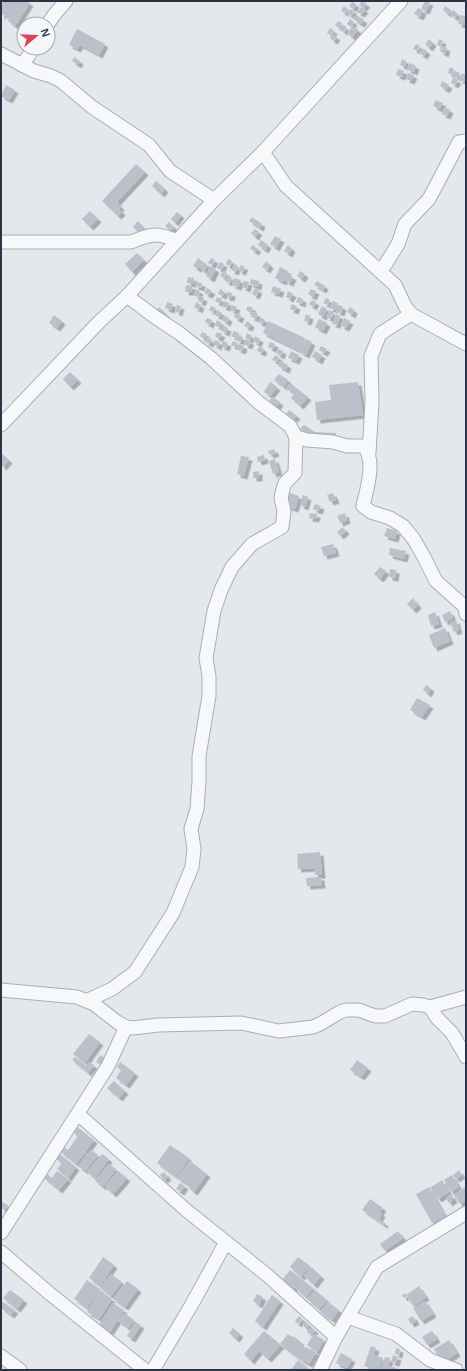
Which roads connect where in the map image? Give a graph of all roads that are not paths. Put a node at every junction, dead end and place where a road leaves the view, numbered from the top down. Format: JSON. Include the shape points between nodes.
{"nodes":[{"id":1,"x":66,"y":1,"type":"edge"},
{"id":2,"x":401,"y":1,"type":"edge"},
{"id":3,"x":53,"y":16,"type":"edge"},
{"id":4,"x":1,"y":54,"type":"edge"},
{"id":5,"x":28,"y":56,"type":"edge"},
{"id":6,"x":22,"y":65,"type":"junction"},
{"id":7,"x":466,"y":141,"type":"edge"},
{"id":8,"x":263,"y":152,"type":"junction"},
{"id":9,"x":214,"y":200,"type":"junction"},
{"id":10,"x":177,"y":241,"type":"junction"},
{"id":11,"x":1,"y":242,"type":"edge"},
{"id":12,"x":380,"y":270,"type":"junction"},
{"id":13,"x":127,"y":296,"type":"junction"},
{"id":14,"x":411,"y":314,"type":"junction"},
{"id":15,"x":466,"y":344,"type":"edge"},
{"id":16,"x":1,"y":425,"type":"edge"},
{"id":17,"x":296,"y":437,"type":"junction"},
{"id":18,"x":369,"y":452,"type":"junction"},
{"id":19,"x":466,"y":614,"type":"edge"},
{"id":20,"x":1,"y":990,"type":"edge"},
{"id":21,"x":466,"y":997,"type":"edge"},
{"id":22,"x":86,"y":1001,"type":"junction"},
{"id":23,"x":430,"y":1007,"type":"junction"},
{"id":24,"x":126,"y":1027,"type":"junction"},
{"id":25,"x":466,"y":1057,"type":"edge"},
{"id":26,"x":78,"y":1114,"type":"junction"},
{"id":27,"x":466,"y":1213,"type":"edge"},
{"id":28,"x":1,"y":1233,"type":"edge"},
{"id":29,"x":226,"y":1242,"type":"junction"},
{"id":30,"x":1,"y":1252,"type":"edge"},
{"id":31,"x":348,"y":1317,"type":"junction"},
{"id":32,"x":336,"y":1337,"type":"junction"},
{"id":33,"x":1,"y":1356,"type":"edge"},
{"id":34,"x":20,"y":1370,"type":"edge"},
{"id":35,"x":146,"y":1370,"type":"edge"},
{"id":36,"x":153,"y":1370,"type":"edge"},
{"id":37,"x":320,"y":1370,"type":"edge"},
{"id":38,"x":456,"y":1370,"type":"edge"}],
"edges":[{"from":1,"to":3,"type":"street"},
{"from":2,"to":8,"type":"street"},
{"from":4,"to":6,"type":"street"},
{"from":5,"to":6,"type":"street"},
{"from":6,"to":9,"type":"street","via":[[61,81],[102,114],[149,145],[170,171]]},
{"from":7,"to":12,"type":"street","via":[[459,142],[429,199],[405,224],[398,244]]},
{"from":8,"to":9,"type":"street"},
{"from":8,"to":12,"type":"street","via":[[286,186]]},
{"from":9,"to":10,"type":"street"},
{"from":10,"to":11,"type":"street","via":[[163,235],[149,235],[131,242]]},
{"from":10,"to":13,"type":"street"},
{"from":12,"to":14,"type":"street","via":[[395,285]]},
{"from":13,"to":16,"type":"street"},
{"from":13,"to":17,"type":"street","via":[[211,358],[258,402],[290,426]]},
{"from":14,"to":15,"type":"street"},
{"from":14,"to":18,"type":"street","via":[[380,334],[371,356]]},
{"from":17,"to":18,"type":"street","via":[[347,446],[364,446]]},
{"from":17,"to":22,"type":"street","via":[[296,473],[285,483],[283,489],[282,527],[252,544],[232,567],[214,611],[206,658],[209,696],[199,756],[197,809],[191,829],[194,849],[192,867],[173,913],[135,972],[112,989]]},
{"from":18,"to":19,"type":"street","via":[[369,479],[363,506],[403,526],[413,538],[436,581],[465,607]]},
{"from":20,"to":22,"type":"street","via":[[60,994]]},
{"from":21,"to":23,"type":"street"},
{"from":22,"to":24,"type":"street"},
{"from":23,"to":24,"type":"street","via":[[412,1004],[385,1016],[346,1010],[313,1027],[279,1031],[241,1023]]},
{"from":23,"to":25,"type":"street","via":[[452,1033]]},
{"from":24,"to":26,"type":"street","via":[[108,1066]]},
{"from":26,"to":28,"type":"street"},
{"from":26,"to":29,"type":"street"},
{"from":27,"to":31,"type":"street","via":[[377,1267]]},
{"from":29,"to":32,"type":"street"},
{"from":29,"to":36,"type":"street"},
{"from":30,"to":35,"type":"street","via":[[48,1293]]},
{"from":31,"to":32,"type":"street"},
{"from":31,"to":38,"type":"street","via":[[396,1334],[430,1360]]},
{"from":32,"to":37,"type":"street"},
{"from":33,"to":34,"type":"street"}]}
